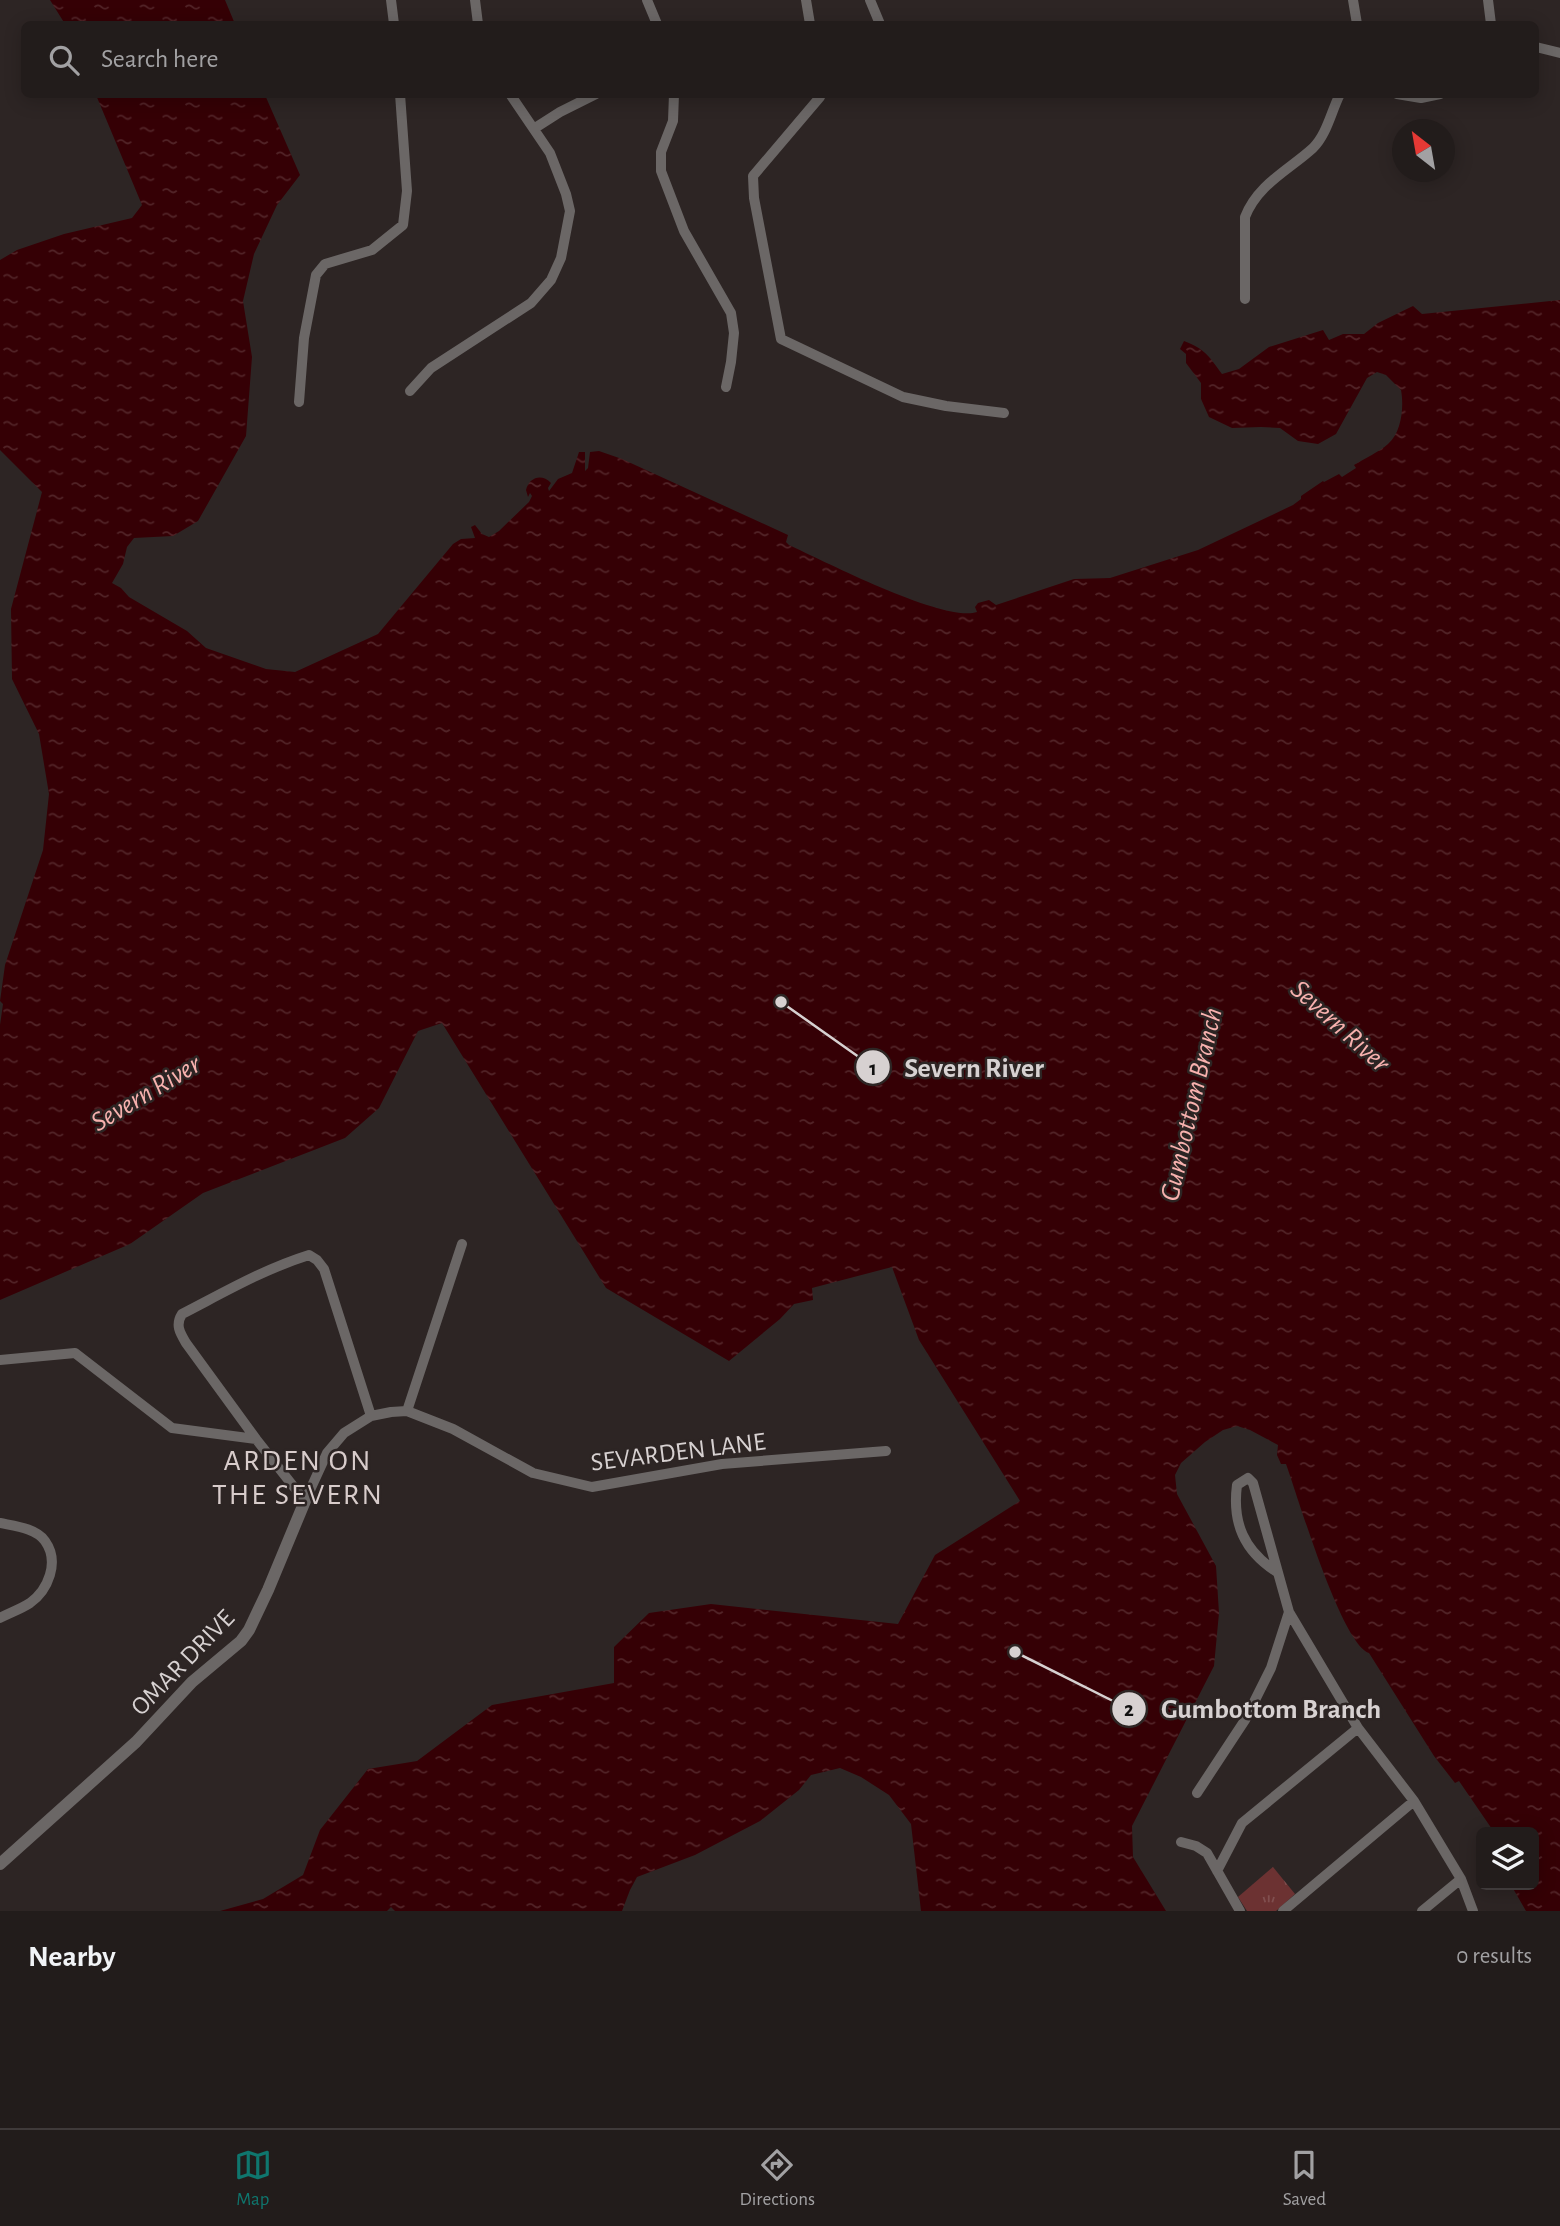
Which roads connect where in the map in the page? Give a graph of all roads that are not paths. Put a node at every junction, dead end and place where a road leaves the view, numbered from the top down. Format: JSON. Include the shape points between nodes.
{"nodes":[{"id":1,"x":391,"y":0,"type":"edge"},
{"id":2,"x":474,"y":0,"type":"edge"},
{"id":3,"x":647,"y":0,"type":"edge"},
{"id":4,"x":806,"y":0,"type":"edge"},
{"id":5,"x":870,"y":0,"type":"edge"},
{"id":6,"x":1353,"y":0,"type":"edge"},
{"id":7,"x":1488,"y":0,"type":"edge"},
{"id":8,"x":394,"y":21,"type":"edge"},
{"id":9,"x":478,"y":21,"type":"edge"},
{"id":10,"x":656,"y":21,"type":"edge"},
{"id":11,"x":810,"y":21,"type":"edge"},
{"id":12,"x":879,"y":21,"type":"edge"},
{"id":13,"x":1356,"y":21,"type":"edge"},
{"id":14,"x":1491,"y":21,"type":"edge"},
{"id":15,"x":1539,"y":48,"type":"edge"},
{"id":16,"x":1560,"y":53,"type":"edge"},
{"id":17,"x":400,"y":98,"type":"edge"},
{"id":18,"x":513,"y":98,"type":"edge"},
{"id":19,"x":588,"y":98,"type":"edge"},
{"id":20,"x":674,"y":98,"type":"edge"},
{"id":21,"x":818,"y":98,"type":"edge"},
{"id":22,"x":1338,"y":98,"type":"edge"},
{"id":23,"x":535,"y":128,"type":"junction"},
{"id":24,"x":1245,"y":299,"type":"dead end"},
{"id":25,"x":726,"y":387,"type":"dead end"},
{"id":26,"x":410,"y":391,"type":"dead end"},
{"id":27,"x":299,"y":402,"type":"dead end"},
{"id":28,"x":1004,"y":413,"type":"dead end"},
{"id":29,"x":462,"y":1244,"type":"dead end"},
{"id":30,"x":0,"y":1360,"type":"edge"},
{"id":31,"x":407,"y":1411,"type":"junction"},
{"id":32,"x":371,"y":1416,"type":"junction"},
{"id":33,"x":256,"y":1439,"type":"junction"},
{"id":34,"x":886,"y":1451,"type":"dead end"},
{"id":35,"x":305,"y":1500,"type":"junction"},
{"id":36,"x":0,"y":1523,"type":"edge"},
{"id":37,"x":1277,"y":1572,"type":"junction"},
{"id":38,"x":1289,"y":1612,"type":"junction"},
{"id":39,"x":0,"y":1618,"type":"edge"},
{"id":40,"x":1358,"y":1728,"type":"junction"},
{"id":41,"x":1197,"y":1793,"type":"dead end"},
{"id":42,"x":1415,"y":1801,"type":"junction"},
{"id":43,"x":1181,"y":1842,"type":"dead end"},
{"id":44,"x":0,"y":1864,"type":"edge"},
{"id":45,"x":1217,"y":1871,"type":"junction"},
{"id":46,"x":1461,"y":1879,"type":"junction"},
{"id":47,"x":1240,"y":1911,"type":"edge"},
{"id":48,"x":1283,"y":1911,"type":"edge"},
{"id":49,"x":1422,"y":1911,"type":"edge"},
{"id":50,"x":1473,"y":1911,"type":"edge"}],
"edges":[{"from":1,"to":8,"type":"street"},
{"from":2,"to":9,"type":"street"},
{"from":3,"to":10,"type":"street"},
{"from":4,"to":11,"type":"street"},
{"from":5,"to":12,"type":"street"},
{"from":6,"to":13,"type":"street"},
{"from":7,"to":14,"type":"street"},
{"from":15,"to":16,"type":"street"},
{"from":17,"to":27,"type":"street","via":[[407,191],[403,225],[372,250],[325,264],[316,275],[304,338]]},
{"from":18,"to":23,"type":"street"},
{"from":19,"to":23,"type":"street"},
{"from":20,"to":25,"type":"street","via":[[661,171],[684,231],[731,313],[734,333]]},
{"from":21,"to":28,"type":"street","via":[[753,176],[781,339],[903,397]]},
{"from":22,"to":24,"type":"street","via":[[1315,146],[1272,179],[1250,206],[1245,217]]},
{"from":23,"to":26,"type":"street","via":[[550,153],[570,211],[561,258],[551,280],[531,303],[431,368]]},
{"from":29,"to":31,"type":"street"},
{"from":30,"to":33,"type":"street","via":[[75,1353],[172,1428]]},
{"from":31,"to":32,"type":"street","name":"OMAR DRIVE"},
{"from":31,"to":34,"type":"street","name":"SEVARDEN LANE","via":[[453,1429],[533,1473],[592,1486],[722,1464]]},
{"from":32,"to":33,"type":"street","via":[[324,1269],[309,1255],[239,1285],[178,1320],[178,1331]]},
{"from":32,"to":35,"type":"street","name":"OMAR DRIVE","via":[[334,1443]]},
{"from":33,"to":35,"type":"street"},
{"from":35,"to":44,"type":"street","name":"OMAR DRIVE","via":[[268,1590],[241,1641]]},
{"from":36,"to":39,"type":"street","via":[[27,1529],[44,1540],[51,1558],[51,1579],[30,1603]]},
{"from":37,"to":37,"type":"street","via":[[1259,1561],[1238,1526],[1234,1506],[1237,1485],[1248,1478]]},
{"from":37,"to":38,"type":"street"},
{"from":38,"to":40,"type":"street"},
{"from":38,"to":41,"type":"street","via":[[1271,1668],[1245,1720]]},
{"from":40,"to":42,"type":"street"},
{"from":40,"to":45,"type":"street","via":[[1241,1823]]},
{"from":42,"to":46,"type":"street"},
{"from":42,"to":48,"type":"street"},
{"from":43,"to":45,"type":"street","via":[[1207,1853]]},
{"from":45,"to":47,"type":"street"},
{"from":46,"to":49,"type":"street"},
{"from":46,"to":50,"type":"street"}]}
